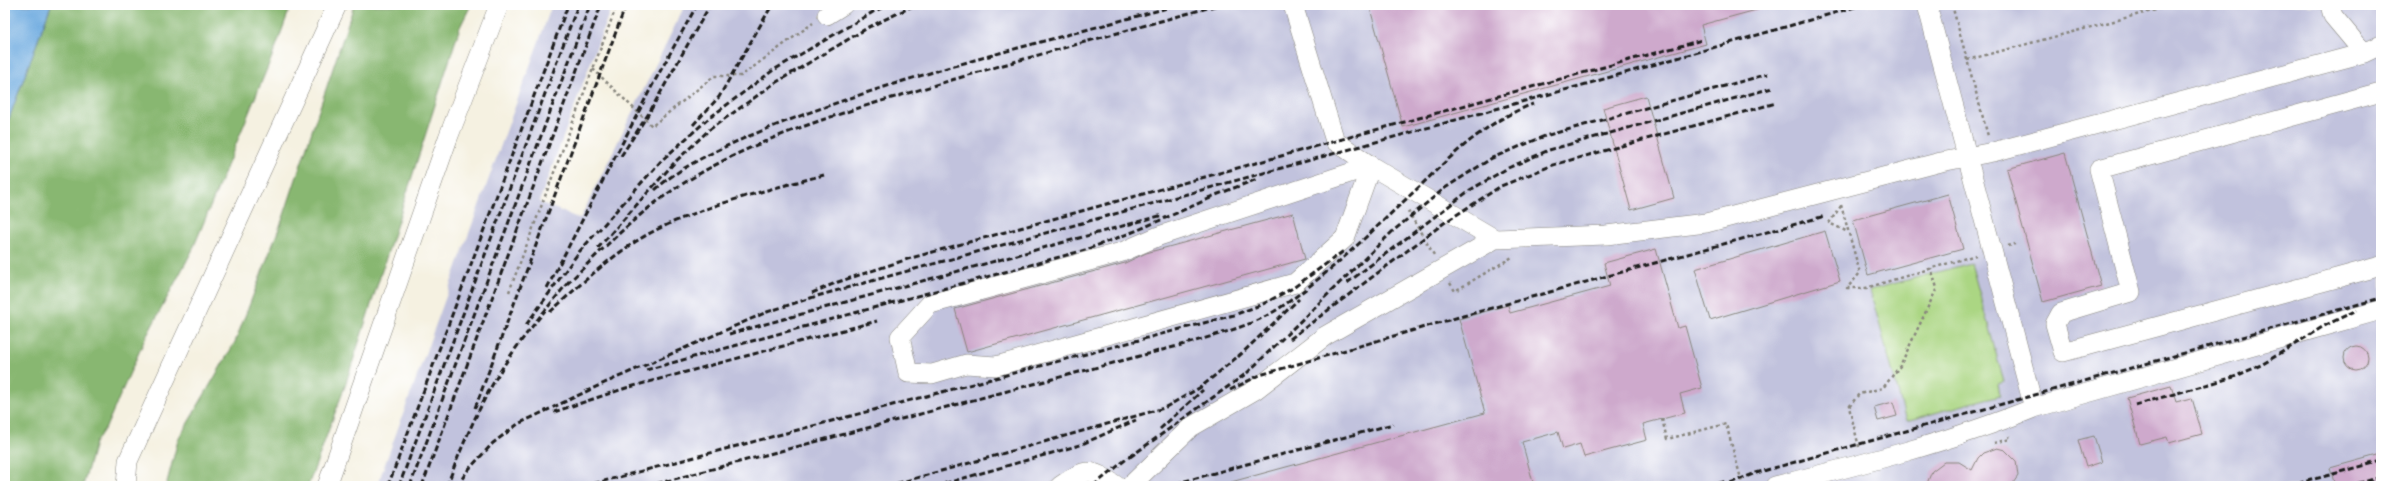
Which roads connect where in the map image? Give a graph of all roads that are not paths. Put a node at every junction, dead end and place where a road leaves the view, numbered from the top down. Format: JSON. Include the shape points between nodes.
{"nodes":[{"id":1,"x":337,"y":5,"type":"edge"},
{"id":2,"x":499,"y":5,"type":"edge"},
{"id":3,"x":1293,"y":5,"type":"edge"},
{"id":4,"x":1927,"y":5,"type":"edge"},
{"id":5,"x":2330,"y":5,"type":"edge"},
{"id":6,"x":2381,"y":45,"type":"edge"},
{"id":7,"x":2364,"y":53,"type":"junction"},
{"id":8,"x":2381,"y":92,"type":"edge"},
{"id":9,"x":1968,"y":158,"type":"junction"},
{"id":10,"x":1371,"y":166,"type":"junction"},
{"id":11,"x":1495,"y":239,"type":"junction"},
{"id":12,"x":2381,"y":266,"type":"edge"},
{"id":13,"x":2381,"y":310,"type":"edge"},
{"id":14,"x":2034,"y":408,"type":"junction"},
{"id":15,"x":126,"y":486,"type":"edge"},
{"id":16,"x":327,"y":486,"type":"edge"},
{"id":17,"x":1060,"y":486,"type":"edge"},
{"id":18,"x":1117,"y":486,"type":"edge"},
{"id":19,"x":1130,"y":486,"type":"edge"},
{"id":20,"x":1775,"y":486,"type":"edge"}],
"edges":[{"from":1,"to":15,"type":"lane","via":[[128,461]]},
{"from":2,"to":16,"type":"lane","via":[[448,138]]},
{"from":3,"to":10,"type":"lane","via":[[1335,141]]},
{"from":4,"to":9,"type":"lane"},
{"from":5,"to":7,"type":"lane","via":[[2333,16]]},
{"from":6,"to":7,"type":"lane"},
{"from":7,"to":9,"type":"lane"},
{"from":8,"to":12,"type":"lane","via":[[2099,169],[2131,292],[2061,313],[2055,324],[2062,352]]},
{"from":9,"to":11,"type":"lane","via":[[1927,166],[1706,223],[1606,235]]},
{"from":9,"to":14,"type":"lane"},
{"from":10,"to":10,"type":"lane","via":[[1159,236],[1122,252],[930,304],[900,337],[908,373],[932,374],[966,364],[996,366],[1295,283],[1345,238]]},
{"from":10,"to":11,"type":"lane"},
{"from":11,"to":19,"type":"lane","via":[[1325,336],[1255,390],[1191,427]]},
{"from":13,"to":14,"type":"lane"},
{"from":14,"to":20,"type":"lane","via":[[1933,445]]},
{"from":17,"to":18,"type":"lane","via":[[1085,472],[1098,473]]}]}
